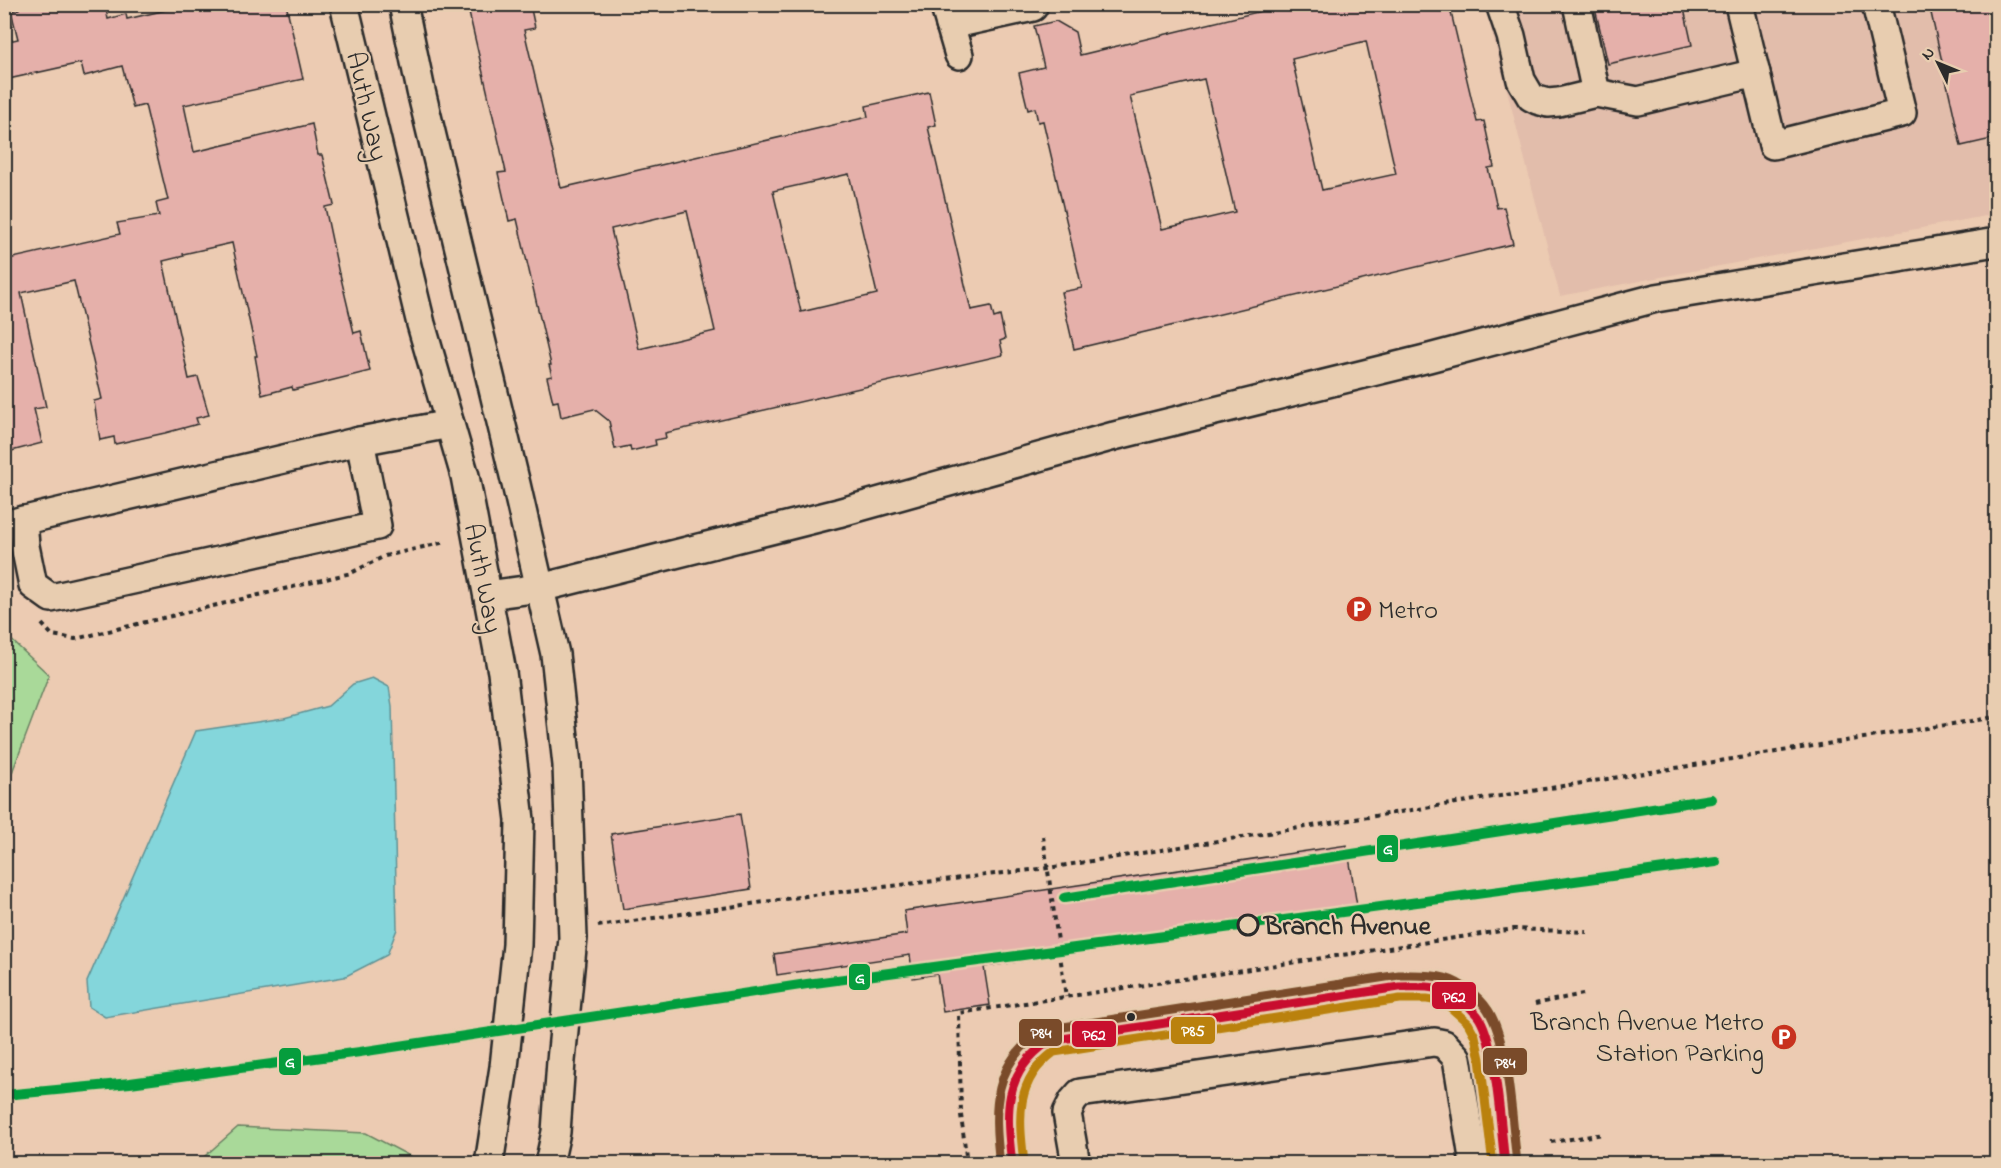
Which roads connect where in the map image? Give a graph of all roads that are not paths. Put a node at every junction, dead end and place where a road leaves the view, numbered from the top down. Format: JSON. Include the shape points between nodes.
{"nodes":[{"id":1,"x":344,"y":4,"type":"edge"},
{"id":2,"x":403,"y":4,"type":"edge"},
{"id":3,"x":1500,"y":4,"type":"edge"},
{"id":4,"x":1577,"y":4,"type":"edge"},
{"id":5,"x":1739,"y":4,"type":"edge"},
{"id":6,"x":1876,"y":4,"type":"edge"},
{"id":7,"x":1033,"y":7,"type":"dead end"},
{"id":8,"x":947,"y":15,"type":"edge"},
{"id":9,"x":959,"y":55,"type":"dead end"},
{"id":10,"x":1756,"y":73,"type":"junction"},
{"id":11,"x":1596,"y":93,"type":"junction"},
{"id":12,"x":1996,"y":242,"type":"edge"},
{"id":13,"x":450,"y":424,"type":"junction"},
{"id":14,"x":360,"y":441,"type":"junction"},
{"id":15,"x":14,"y":522,"type":"edge"},
{"id":16,"x":540,"y":588,"type":"junction"},
{"id":17,"x":488,"y":596,"type":"junction"},
{"id":18,"x":489,"y":1164,"type":"edge"},
{"id":19,"x":549,"y":1164,"type":"edge"},
{"id":20,"x":1012,"y":1164,"type":"edge"},
{"id":21,"x":1076,"y":1164,"type":"edge"},
{"id":22,"x":1474,"y":1164,"type":"edge"},
{"id":23,"x":1505,"y":1164,"type":"edge"}],
"edges":[{"from":1,"to":13,"type":"street","name":"Auth Way","via":[[421,324]]},
{"from":2,"to":16,"type":"street","name":"Auth Way"},
{"from":3,"to":11,"type":"street","via":[[1521,80],[1531,97],[1548,103]]},
{"from":4,"to":11,"type":"street"},
{"from":5,"to":10,"type":"street"},
{"from":6,"to":10,"type":"street","via":[[1902,113],[1773,145]]},
{"from":7,"to":8,"type":"street"},
{"from":8,"to":9,"type":"street"},
{"from":10,"to":11,"type":"street","via":[[1638,101]]},
{"from":12,"to":16,"type":"street","via":[[1656,298]]},
{"from":13,"to":14,"type":"street"},
{"from":13,"to":17,"type":"street","name":"Auth Way","via":[[465,476]]},
{"from":14,"to":15,"type":"street"},
{"from":14,"to":15,"type":"street","via":[[377,526],[51,598],[33,585],[25,546]]},
{"from":16,"to":17,"type":"street"},
{"from":16,"to":19,"type":"street","name":"Auth Way","via":[[555,654],[567,765],[573,934],[556,1132]]},
{"from":17,"to":18,"type":"street","name":"Auth Way","via":[[502,672],[520,820],[517,945]]},
{"from":20,"to":23,"type":"street","via":[[1008,1134],[1013,1088],[1023,1063],[1049,1041],[1399,987],[1428,987],[1462,1001],[1478,1016],[1486,1032]]},
{"from":21,"to":22,"type":"street","via":[[1067,1113],[1080,1092],[1434,1042],[1444,1044],[1457,1058]]}]}
